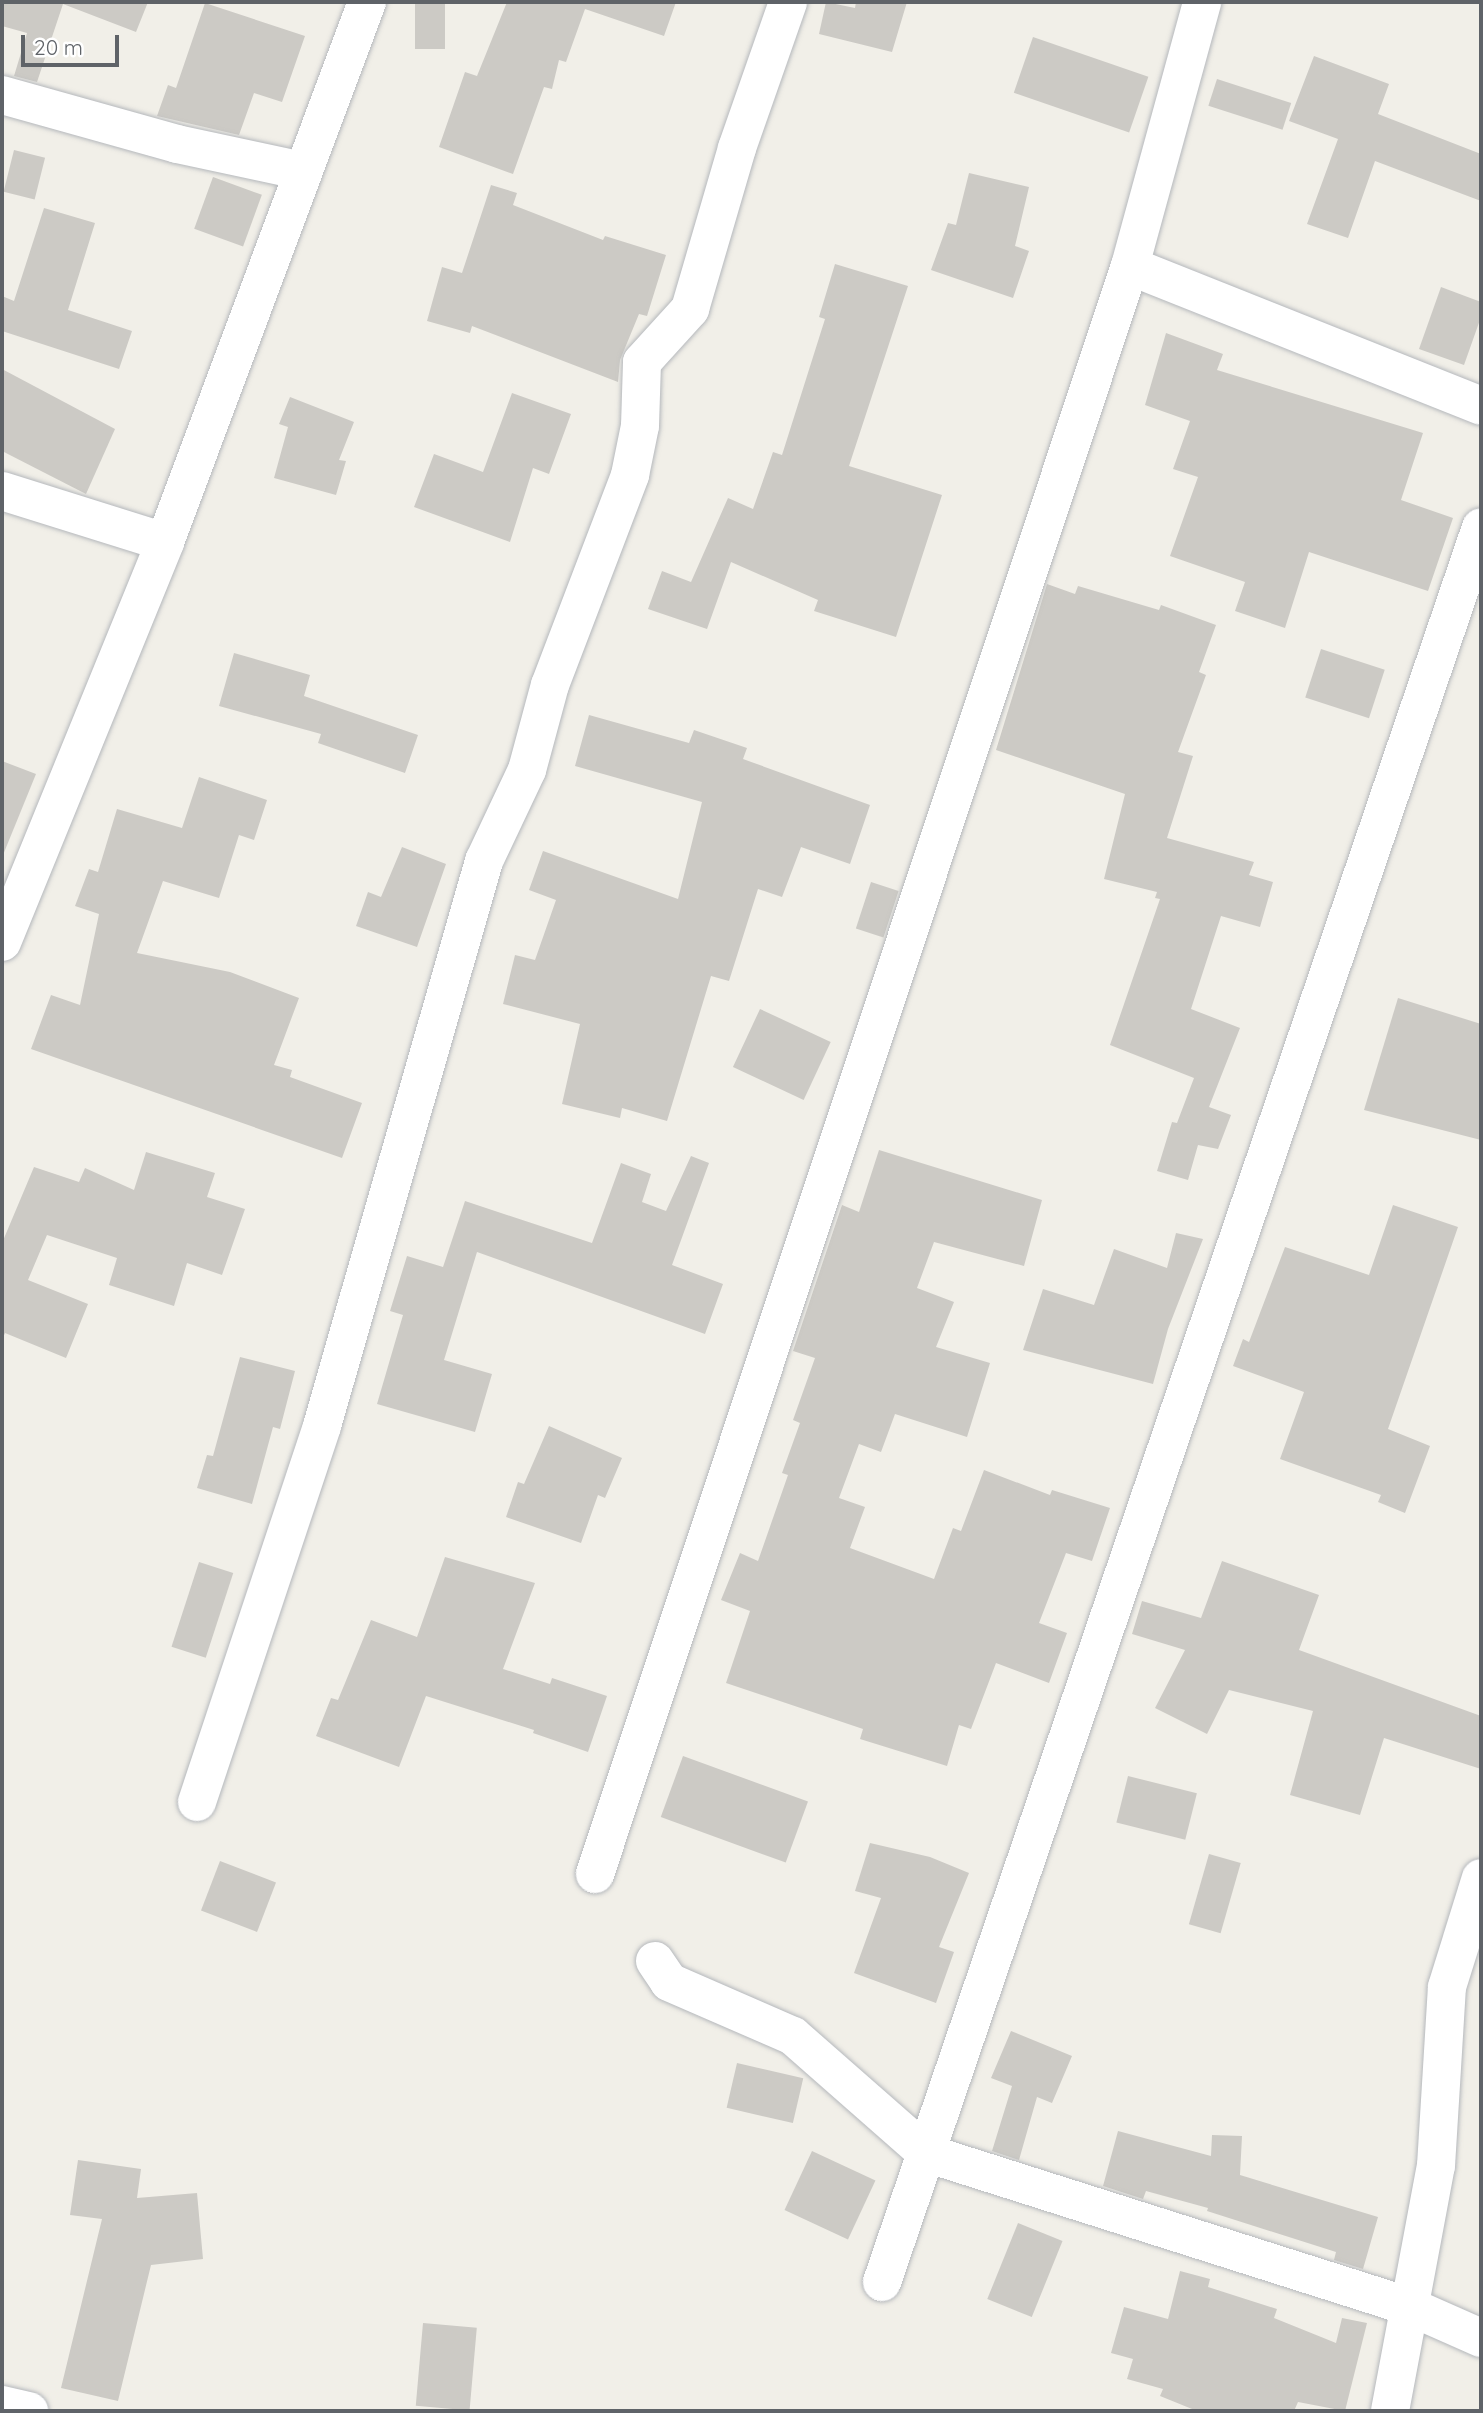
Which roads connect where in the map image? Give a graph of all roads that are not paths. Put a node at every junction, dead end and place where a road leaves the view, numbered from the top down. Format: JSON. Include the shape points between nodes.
{"nodes":[{"id":1,"x":367,"y":2,"type":"edge"},
{"id":2,"x":788,"y":2,"type":"edge"},
{"id":3,"x":1202,"y":2,"type":"edge"},
{"id":4,"x":2,"y":95,"type":"edge"},
{"id":5,"x":303,"y":172,"type":"junction"},
{"id":6,"x":1130,"y":266,"type":"junction"},
{"id":7,"x":1481,"y":406,"type":"edge"},
{"id":8,"x":2,"y":491,"type":"edge"},
{"id":9,"x":1481,"y":527,"type":"edge"},
{"id":10,"x":165,"y":542,"type":"junction"},
{"id":11,"x":2,"y":942,"type":"edge"},
{"id":12,"x":197,"y":1802,"type":"dead end"},
{"id":13,"x":595,"y":1874,"type":"dead end"},
{"id":14,"x":1481,"y":1878,"type":"edge"},
{"id":15,"x":655,"y":1961,"type":"dead end"},
{"id":16,"x":926,"y":2153,"type":"junction"},
{"id":17,"x":882,"y":2282,"type":"dead end"},
{"id":18,"x":1410,"y":2307,"type":"junction"},
{"id":19,"x":1481,"y":2338,"type":"edge"},
{"id":20,"x":2,"y":2405,"type":"edge"},
{"id":21,"x":29,"y":2411,"type":"edge"},
{"id":22,"x":1390,"y":2411,"type":"edge"}],
"edges":[{"from":1,"to":5,"type":"street"},
{"from":2,"to":12,"type":"street","via":[[737,148],[690,309],[642,362],[640,426],[630,475],[550,685],[527,770],[484,862],[322,1426]]},
{"from":3,"to":6,"type":"street"},
{"from":4,"to":5,"type":"street","via":[[177,144]]},
{"from":5,"to":10,"type":"street"},
{"from":6,"to":7,"type":"street"},
{"from":6,"to":13,"type":"street"},
{"from":8,"to":10,"type":"street"},
{"from":9,"to":16,"type":"street"},
{"from":10,"to":11,"type":"street"},
{"from":14,"to":18,"type":"street","via":[[1447,1987],[1436,2166]]},
{"from":15,"to":16,"type":"street","via":[[669,1982],[793,2036]]},
{"from":16,"to":17,"type":"street"},
{"from":16,"to":18,"type":"street"},
{"from":18,"to":19,"type":"street"},
{"from":18,"to":22,"type":"street"},
{"from":20,"to":21,"type":"street"}]}
